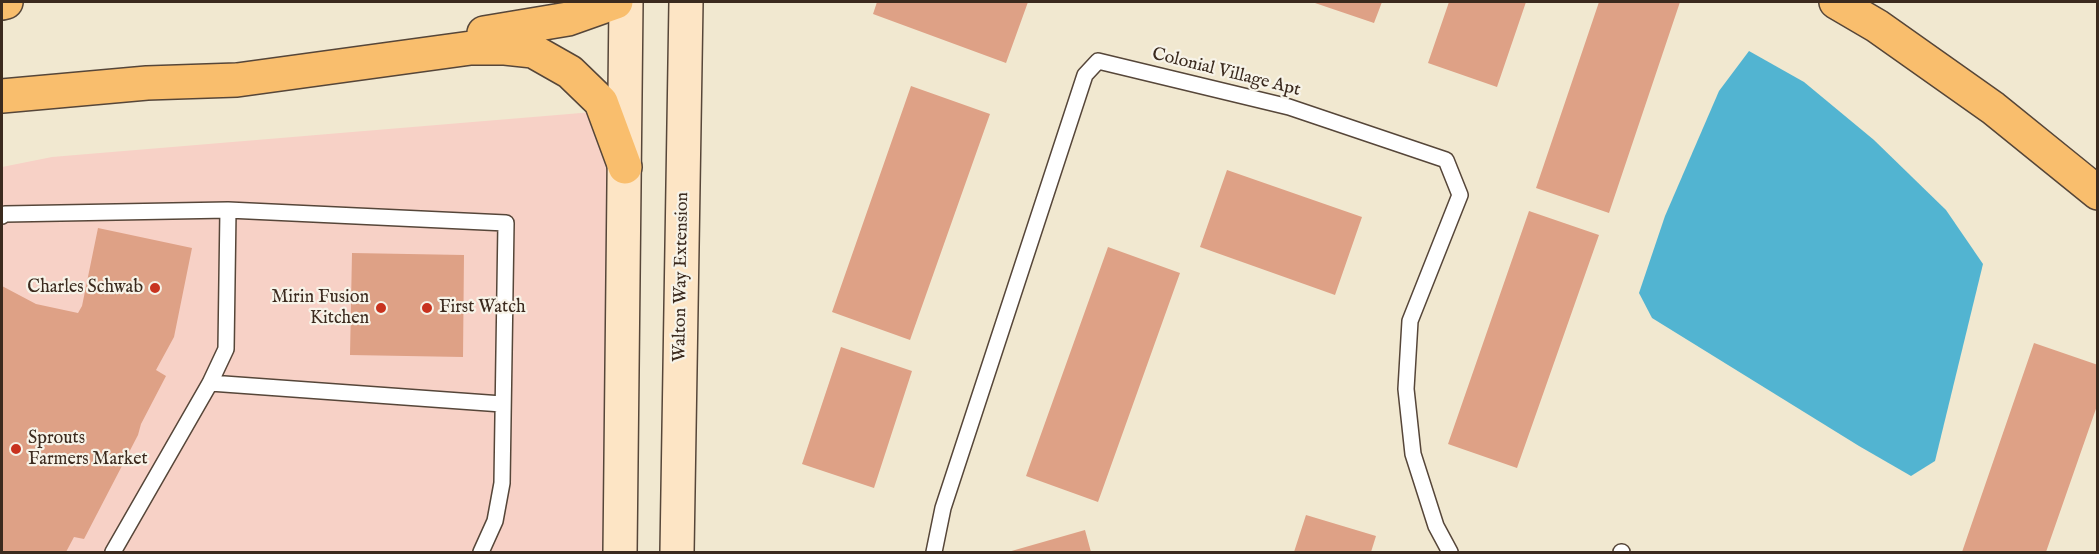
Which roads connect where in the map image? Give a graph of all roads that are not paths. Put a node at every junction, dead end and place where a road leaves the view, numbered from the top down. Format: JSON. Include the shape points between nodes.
{"nodes":[{"id":1,"x":616,"y":2,"type":"edge"},
{"id":2,"x":626,"y":2,"type":"edge"},
{"id":3,"x":686,"y":2,"type":"edge"},
{"id":4,"x":1836,"y":2,"type":"edge"},
{"id":5,"x":147,"y":83,"type":"junction"},
{"id":6,"x":2,"y":96,"type":"edge"},
{"id":7,"x":624,"y":167,"type":"junction"},
{"id":8,"x":2097,"y":193,"type":"edge"},
{"id":9,"x":228,"y":210,"type":"junction"},
{"id":10,"x":2,"y":216,"type":"edge"},
{"id":11,"x":210,"y":383,"type":"junction"},
{"id":12,"x":502,"y":404,"type":"junction"},
{"id":13,"x":113,"y":552,"type":"edge"},
{"id":14,"x":481,"y":552,"type":"edge"},
{"id":15,"x":620,"y":552,"type":"edge"},
{"id":16,"x":677,"y":552,"type":"edge"},
{"id":17,"x":934,"y":552,"type":"edge"},
{"id":18,"x":1450,"y":552,"type":"edge"}],
"edges":[{"from":1,"to":5,"type":"highway","via":[[568,19],[525,27],[246,65]]},
{"from":2,"to":7,"type":"main road"},
{"from":3,"to":16,"type":"main road","name":"Walton Way Extension"},
{"from":4,"to":8,"type":"highway","via":[[1877,26],[1993,108]]},
{"from":5,"to":6,"type":"highway"},
{"from":5,"to":7,"type":"highway","via":[[237,80],[471,48],[533,51],[570,72],[601,102]]},
{"from":7,"to":15,"type":"main road"},
{"from":9,"to":10,"type":"lane"},
{"from":9,"to":11,"type":"lane","via":[[226,349]]},
{"from":9,"to":12,"type":"lane","via":[[506,223]]},
{"from":11,"to":12,"type":"lane"},
{"from":11,"to":13,"type":"lane"},
{"from":12,"to":14,"type":"lane","via":[[502,483],[495,521]]},
{"from":17,"to":18,"type":"lane","name":"Colonial Village Apt","via":[[943,508],[1085,75],[1098,61],[1289,107],[1446,160],[1460,195],[1410,321],[1406,389],[1413,454],[1436,526]]}]}
